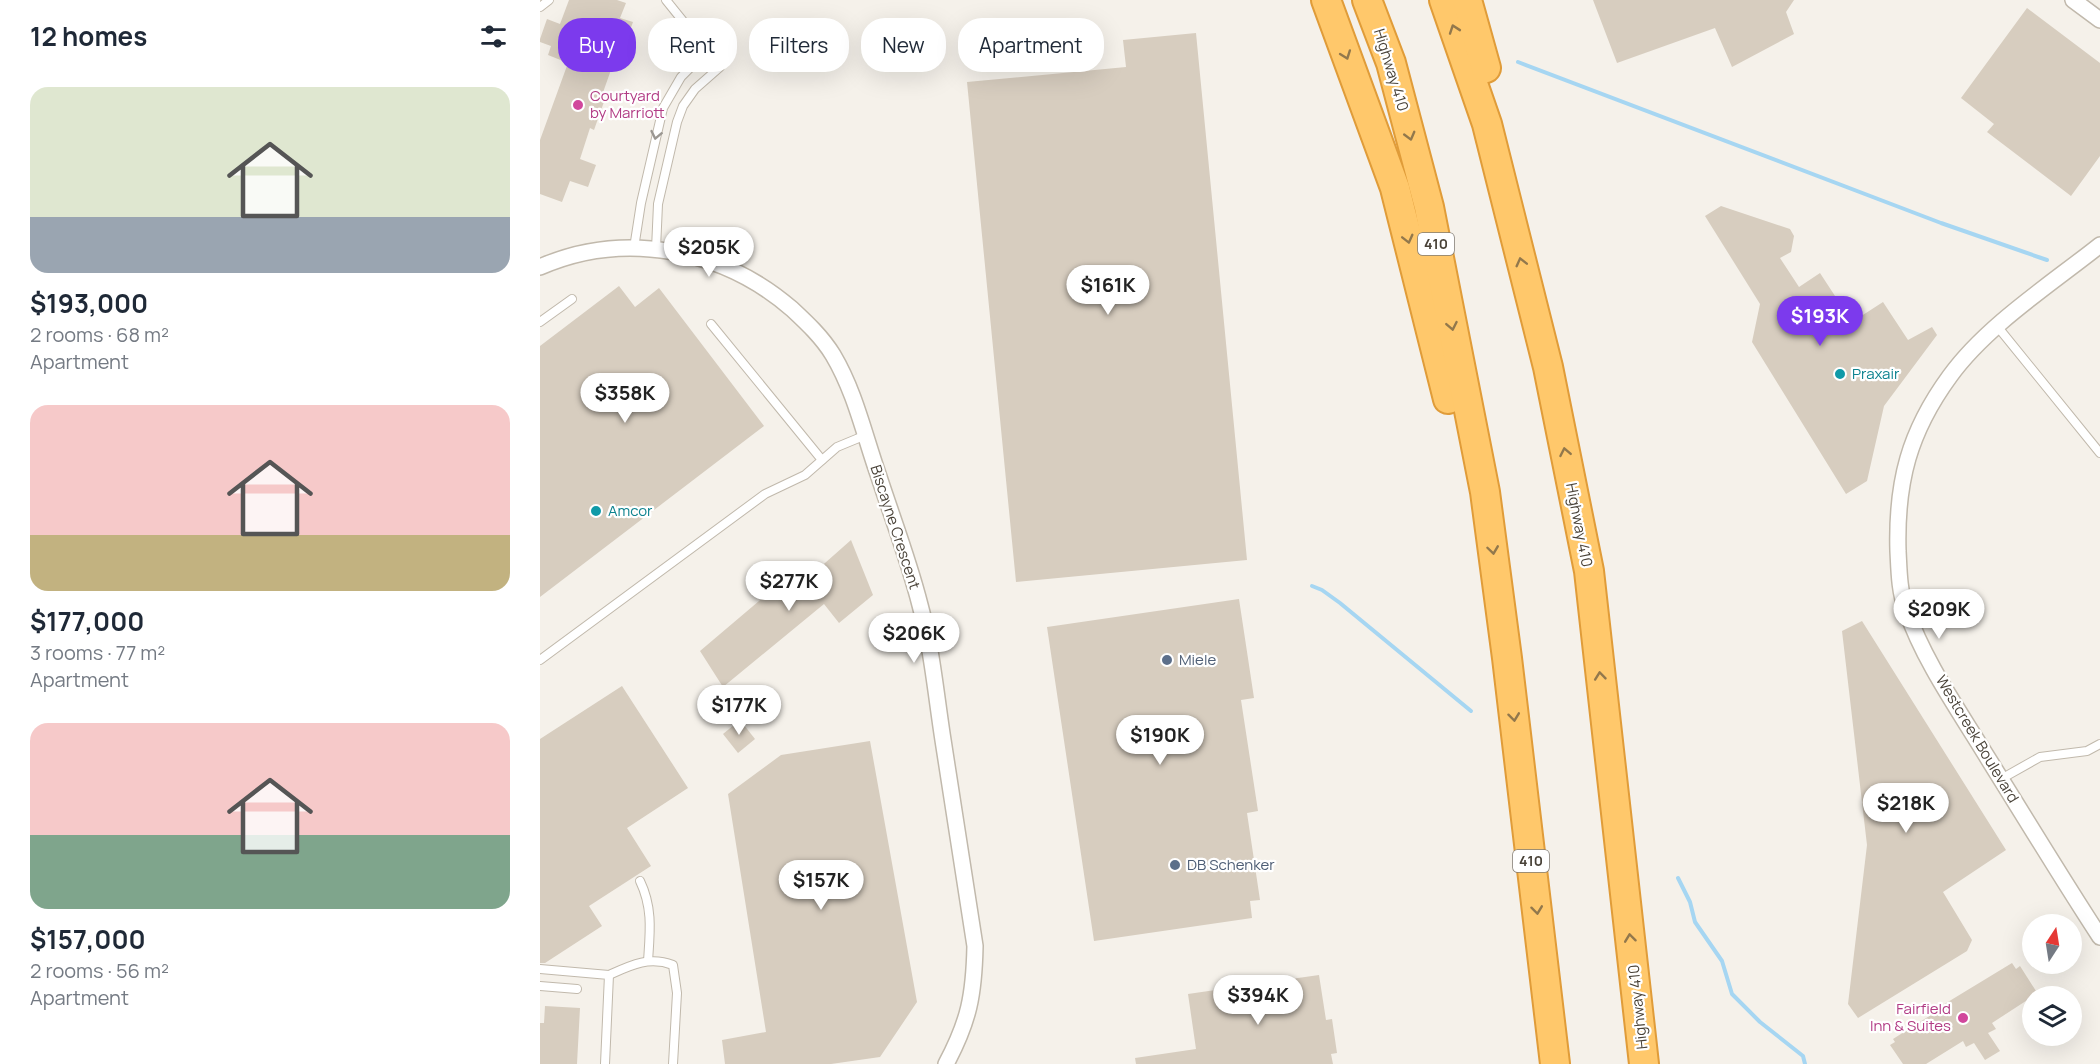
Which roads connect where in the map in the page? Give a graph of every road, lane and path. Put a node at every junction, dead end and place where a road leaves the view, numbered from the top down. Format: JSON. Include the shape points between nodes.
{"nodes":[{"id":1,"x":549,"y":0,"type":"edge"},
{"id":2,"x":666,"y":0,"type":"edge"},
{"id":3,"x":1326,"y":0,"type":"edge"},
{"id":4,"x":1367,"y":0,"type":"edge"},
{"id":5,"x":1444,"y":0,"type":"edge"},
{"id":6,"x":1467,"y":0,"type":"edge"},
{"id":7,"x":2073,"y":0,"type":"edge"},
{"id":8,"x":540,"y":8,"type":"edge"},
{"id":9,"x":680,"y":18,"type":"edge"},
{"id":10,"x":2100,"y":20,"type":"edge"},
{"id":11,"x":688,"y":72,"type":"edge"},
{"id":12,"x":714,"y":72,"type":"edge"},
{"id":13,"x":1486,"y":124,"type":"junction"},
{"id":14,"x":2100,"y":245,"type":"edge"},
{"id":15,"x":634,"y":248,"type":"junction"},
{"id":16,"x":656,"y":249,"type":"junction"},
{"id":17,"x":540,"y":267,"type":"edge"},
{"id":18,"x":572,"y":299,"type":"dead end"},
{"id":19,"x":540,"y":322,"type":"edge"},
{"id":20,"x":711,"y":324,"type":"dead end"},
{"id":21,"x":1997,"y":326,"type":"junction"},
{"id":22,"x":866,"y":435,"type":"junction"},
{"id":23,"x":2100,"y":453,"type":"edge"},
{"id":24,"x":822,"y":460,"type":"junction"},
{"id":25,"x":1485,"y":492,"type":"junction"},
{"id":26,"x":540,"y":660,"type":"edge"},
{"id":27,"x":2100,"y":744,"type":"edge"},
{"id":28,"x":2001,"y":780,"type":"junction"},
{"id":29,"x":640,"y":881,"type":"dead end"},
{"id":30,"x":2100,"y":937,"type":"edge"},
{"id":31,"x":648,"y":961,"type":"junction"},
{"id":32,"x":540,"y":969,"type":"edge"},
{"id":33,"x":609,"y":975,"type":"junction"},
{"id":34,"x":540,"y":986,"type":"edge"},
{"id":35,"x":577,"y":988,"type":"dead end"},
{"id":36,"x":1642,"y":1051,"type":"edge"},
{"id":37,"x":605,"y":1064,"type":"edge"},
{"id":38,"x":673,"y":1064,"type":"edge"},
{"id":39,"x":946,"y":1064,"type":"edge"},
{"id":40,"x":1555,"y":1064,"type":"edge"},
{"id":41,"x":1653,"y":1064,"type":"edge"}],
"edges":[{"from":1,"to":8,"type":"lane"},
{"from":2,"to":9,"type":"lane"},
{"from":3,"to":25,"type":"highway","one_way":true,"via":[[1395,188],[1462,453]]},
{"from":4,"to":25,"type":"highway","name":"Highway 410","number":"410","one_way":true,"via":[[1391,63],[1429,207]]},
{"from":13,"to":5,"type":"highway","name":"Highway 410","one_way":true},
{"from":6,"to":13,"type":"highway","via":[[1490,80]]},
{"from":7,"to":10,"type":"street"},
{"from":11,"to":15,"type":"lane","one_way":true,"via":[[671,90],[663,108]]},
{"from":12,"to":16,"type":"lane","via":[[695,89],[677,122],[658,204]]},
{"from":36,"to":13,"type":"highway","name":"Highway 410","one_way":true,"via":[[1589,571],[1548,367]]},
{"from":14,"to":21,"type":"street","name":"Westcreek Boulevard"},
{"from":15,"to":16,"type":"street","name":"Biscayne Crescent"},
{"from":15,"to":17,"type":"street","name":"Biscayne Crescent","via":[[578,253]]},
{"from":16,"to":22,"type":"street","name":"Biscayne Crescent","via":[[732,269],[776,295],[812,327],[832,353],[850,388]]},
{"from":18,"to":19,"type":"lane"},
{"from":20,"to":24,"type":"lane"},
{"from":21,"to":23,"type":"lane"},
{"from":21,"to":28,"type":"street","name":"Westcreek Boulevard","via":[[1951,374],[1926,411],[1910,447],[1897,523],[1905,608],[1934,670]]},
{"from":22,"to":24,"type":"lane","via":[[837,447]]},
{"from":22,"to":39,"type":"street","name":"Biscayne Crescent","via":[[921,606],[975,946],[969,1015]]},
{"from":24,"to":26,"type":"lane","via":[[804,475],[765,494]]},
{"from":25,"to":40,"type":"highway","name":"Highway 410","number":"410","one_way":true},
{"from":27,"to":28,"type":"lane","via":[[2087,751],[2040,757]]},
{"from":28,"to":30,"type":"street","name":"Westcreek Boulevard"},
{"from":29,"to":31,"type":"lane","via":[[651,915]]},
{"from":31,"to":33,"type":"lane","via":[[639,961]]},
{"from":31,"to":38,"type":"lane","via":[[674,965],[677,993]]},
{"from":32,"to":33,"type":"lane"},
{"from":33,"to":37,"type":"lane"},
{"from":34,"to":35,"type":"lane"},
{"from":36,"to":41,"type":"highway","name":"Highway 410"}]}
